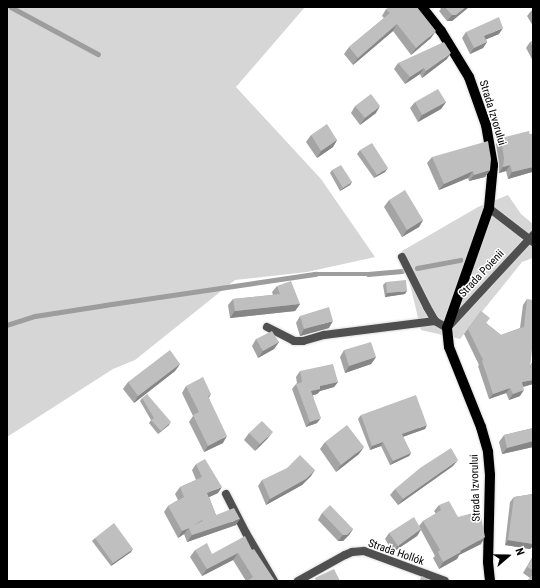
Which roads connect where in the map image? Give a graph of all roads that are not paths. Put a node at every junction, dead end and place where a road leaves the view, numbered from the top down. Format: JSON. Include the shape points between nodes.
{"nodes":[{"id":1,"x":422,"y":7,"type":"edge"},
{"id":2,"x":489,"y":208,"type":"junction"},
{"id":3,"x":532,"y":239,"type":"edge"},
{"id":4,"x":402,"y":257,"type":"dead end"},
{"id":5,"x":435,"y":320,"type":"junction"},
{"id":6,"x":267,"y":327,"type":"dead end"},
{"id":7,"x":447,"y":328,"type":"junction"},
{"id":8,"x":226,"y":494,"type":"dead end"},
{"id":9,"x":274,"y":581,"type":"edge"},
{"id":10,"x":298,"y":581,"type":"edge"},
{"id":11,"x":445,"y":581,"type":"edge"},
{"id":12,"x":490,"y":581,"type":"edge"}],
"edges":[{"from":1,"to":2,"type":"main road","name":"Strada Izvorului","via":[[441,31],[469,77],[478,99],[494,165]]},
{"from":2,"to":3,"type":"street"},
{"from":2,"to":7,"type":"main road","name":"Strada Izvorului"},
{"from":3,"to":7,"type":"street","name":"Strada Poienii"},
{"from":4,"to":5,"type":"street"},
{"from":5,"to":6,"type":"street","via":[[324,335],[303,341],[294,341]]},
{"from":5,"to":7,"type":"street"},
{"from":7,"to":12,"type":"main road","name":"Strada Izvorului","via":[[449,347],[482,427],[488,452]]},
{"from":8,"to":9,"type":"street"},
{"from":10,"to":11,"type":"street","name":"Strada Hollók","via":[[345,555],[364,551]]}]}
